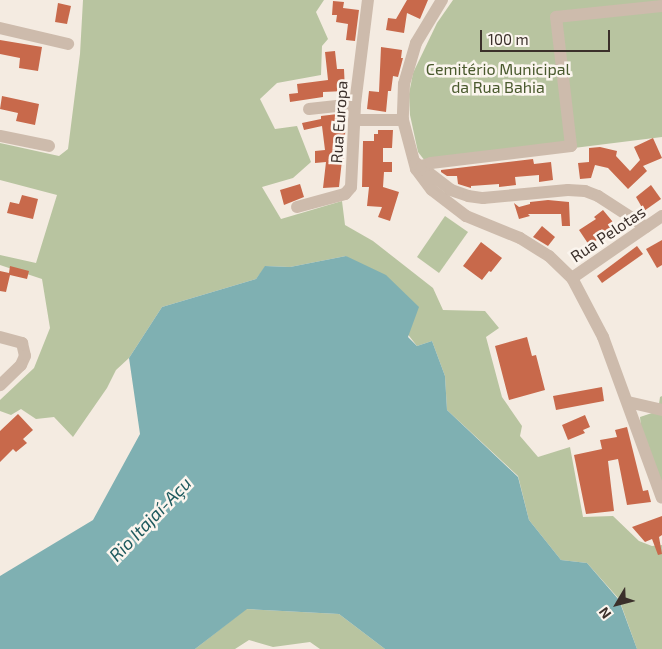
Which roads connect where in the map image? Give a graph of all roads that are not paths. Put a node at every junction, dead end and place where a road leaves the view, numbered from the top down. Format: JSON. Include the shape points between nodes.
{"nodes":[{"id":1,"x":368,"y":0,"type":"edge"},
{"id":2,"x":442,"y":0,"type":"edge"},
{"id":3,"x":646,"y":0,"type":"edge"},
{"id":4,"x":662,"y":6,"type":"edge"},
{"id":5,"x":593,"y":10,"type":"junction"},
{"id":6,"x":0,"y":28,"type":"edge"},
{"id":7,"x":68,"y":44,"type":"dead end"},
{"id":8,"x":355,"y":104,"type":"junction"},
{"id":9,"x":309,"y":109,"type":"dead end"},
{"id":10,"x":354,"y":120,"type":"junction"},
{"id":11,"x":403,"y":120,"type":"junction"},
{"id":12,"x":0,"y":136,"type":"edge"},
{"id":13,"x":49,"y":146,"type":"dead end"},
{"id":14,"x":418,"y":164,"type":"junction"},
{"id":15,"x":297,"y":207,"type":"dead end"},
{"id":16,"x":662,"y":216,"type":"edge"},
{"id":17,"x":646,"y":227,"type":"junction"},
{"id":18,"x":572,"y":278,"type":"junction"},
{"id":19,"x":0,"y":337,"type":"edge"},
{"id":20,"x":0,"y":384,"type":"edge"},
{"id":21,"x":628,"y":402,"type":"junction"},
{"id":22,"x":662,"y":410,"type":"edge"},
{"id":23,"x":662,"y":498,"type":"edge"}],
"edges":[{"from":1,"to":8,"type":"street","name":"Rua Europa"},
{"from":2,"to":11,"type":"street","via":[[423,29],[410,58],[404,84]]},
{"from":3,"to":5,"type":"street"},
{"from":4,"to":5,"type":"street"},
{"from":5,"to":14,"type":"street","via":[[556,17],[571,146]]},
{"from":6,"to":7,"type":"street"},
{"from":8,"to":9,"type":"street"},
{"from":8,"to":10,"type":"street","name":"Rua Europa"},
{"from":10,"to":11,"type":"street"},
{"from":10,"to":15,"type":"street","name":"Rua Europa","via":[[349,191]]},
{"from":11,"to":14,"type":"street"},
{"from":12,"to":13,"type":"street"},
{"from":14,"to":17,"type":"street","via":[[451,190],[468,196],[483,198],[585,191]]},
{"from":14,"to":18,"type":"street","via":[[425,183],[455,208],[534,246]]},
{"from":16,"to":17,"type":"street","name":"Rua Pelotas"},
{"from":17,"to":18,"type":"street","name":"Rua Pelotas"},
{"from":18,"to":21,"type":"street","via":[[596,321]]},
{"from":19,"to":20,"type":"street","via":[[22,343],[25,349],[21,364]]},
{"from":21,"to":22,"type":"street"},
{"from":21,"to":23,"type":"street"}]}
